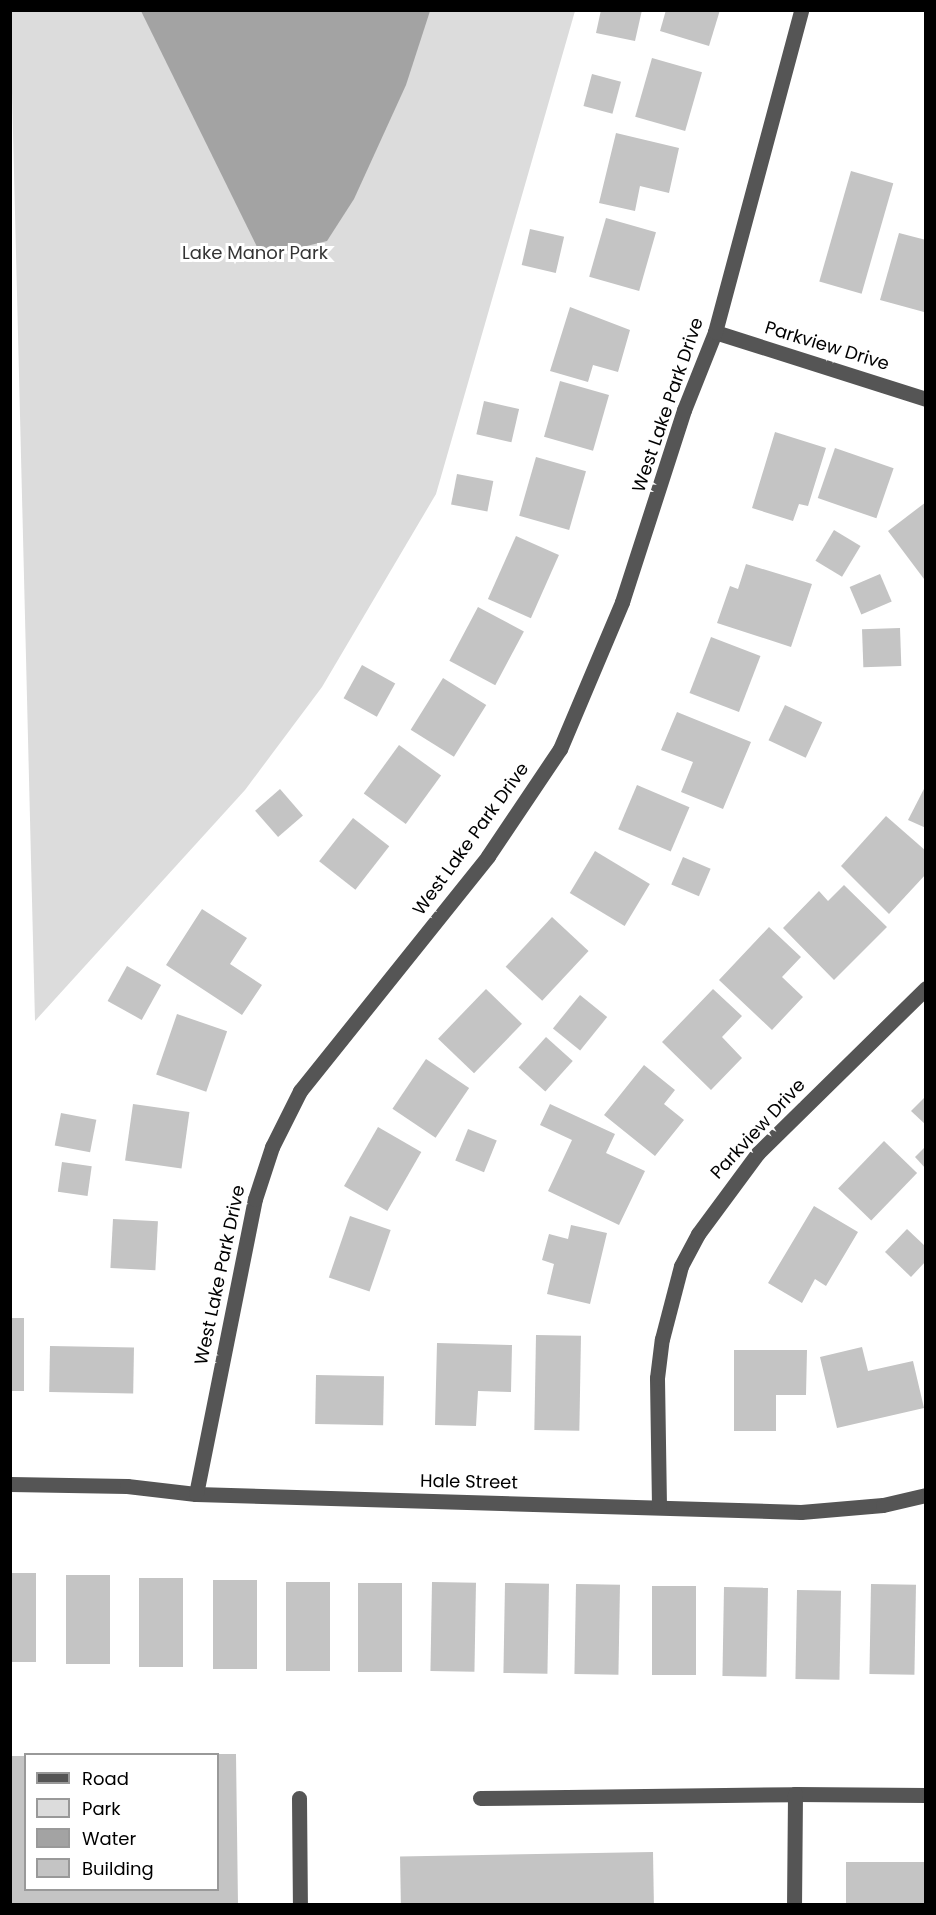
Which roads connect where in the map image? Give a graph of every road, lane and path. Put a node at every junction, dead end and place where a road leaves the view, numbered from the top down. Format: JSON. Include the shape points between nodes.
{"nodes":[{"id":1,"x":801,"y":10,"type":"edge"},
{"id":2,"x":715,"y":332,"type":"junction"},
{"id":3,"x":926,"y":399,"type":"edge"},
{"id":4,"x":926,"y":988,"type":"edge"},
{"id":5,"x":10,"y":1484,"type":"edge"},
{"id":6,"x":196,"y":1494,"type":"junction"},
{"id":7,"x":926,"y":1495,"type":"edge"},
{"id":8,"x":659,"y":1506,"type":"junction"},
{"id":9,"x":795,"y":1794,"type":"junction"},
{"id":10,"x":926,"y":1795,"type":"edge"},
{"id":11,"x":299,"y":1798,"type":"dead end"},
{"id":12,"x":480,"y":1798,"type":"dead end"},
{"id":13,"x":300,"y":1905,"type":"edge"},
{"id":14,"x":794,"y":1905,"type":"edge"}],
"edges":[{"from":1,"to":2,"type":"street","name":"West Lake Park Drive"},
{"from":2,"to":3,"type":"street","name":"Parkview Drive"},
{"from":2,"to":6,"type":"street","name":"West Lake Park Drive","via":[[684,410],[622,602],[560,749],[488,856],[300,1090],[272,1147],[255,1199]]},
{"from":4,"to":8,"type":"street","name":"Parkview Drive","via":[[758,1154],[698,1234],[681,1266],[662,1339],[657,1378]]},
{"from":5,"to":6,"type":"street","name":"Hale Street","via":[[127,1486]]},
{"from":6,"to":8,"type":"street","name":"Hale Street"},
{"from":7,"to":8,"type":"street","name":"Hale Street","via":[[884,1505],[801,1512]]},
{"from":9,"to":10,"type":"street"},
{"from":9,"to":12,"type":"street"},
{"from":9,"to":14,"type":"street"},
{"from":11,"to":13,"type":"street"}]}
